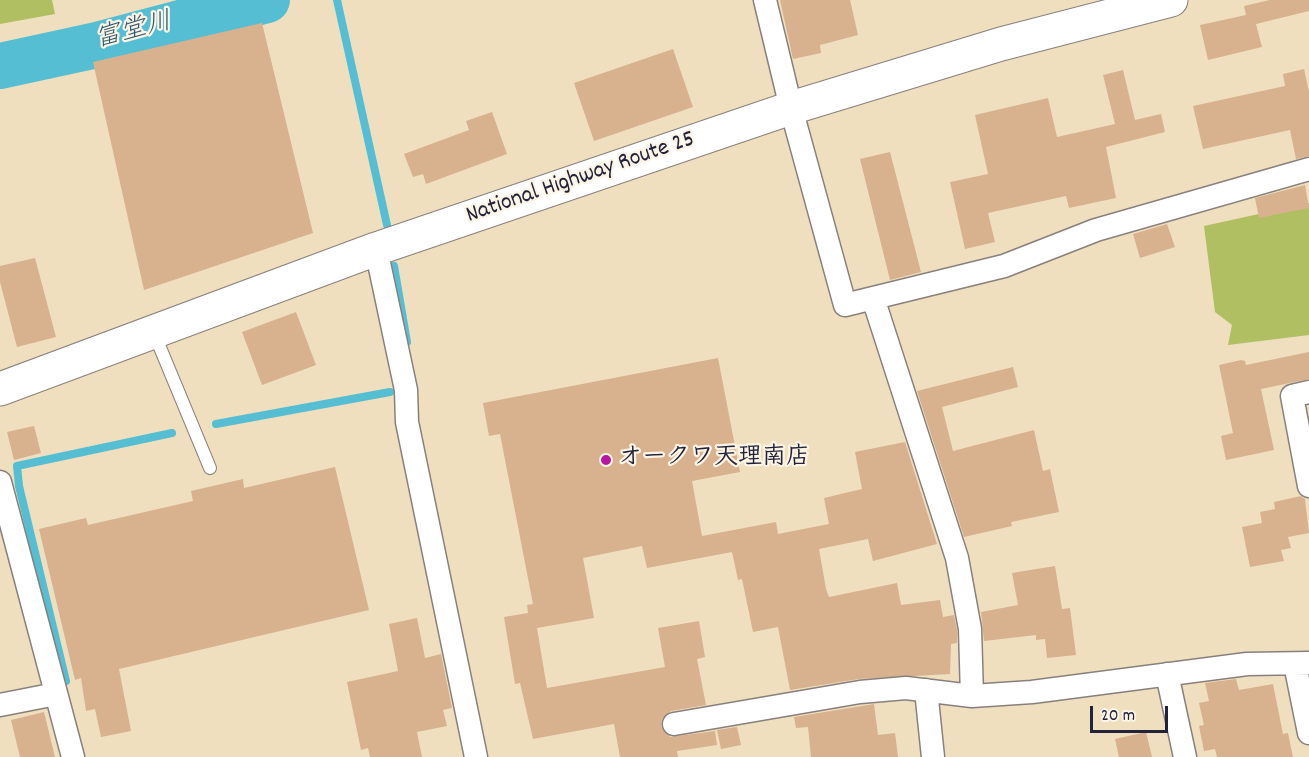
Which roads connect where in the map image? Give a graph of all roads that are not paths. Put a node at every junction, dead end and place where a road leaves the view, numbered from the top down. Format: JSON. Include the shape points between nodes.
{"nodes":[{"id":1,"x":765,"y":0,"type":"edge"},
{"id":2,"x":1171,"y":0,"type":"edge"},
{"id":3,"x":790,"y":108,"type":"junction"},
{"id":4,"x":1309,"y":169,"type":"edge"},
{"id":5,"x":376,"y":249,"type":"junction"},
{"id":6,"x":873,"y":298,"type":"junction"},
{"id":7,"x":153,"y":332,"type":"junction"},
{"id":8,"x":0,"y":389,"type":"edge"},
{"id":9,"x":1309,"y":392,"type":"edge"},
{"id":10,"x":210,"y":468,"type":"dead end"},
{"id":11,"x":0,"y":482,"type":"edge"},
{"id":12,"x":1309,"y":486,"type":"edge"},
{"id":13,"x":1302,"y":664,"type":"edge"},
{"id":14,"x":1167,"y":674,"type":"junction"},
{"id":15,"x":926,"y":690,"type":"junction"},
{"id":16,"x":56,"y":694,"type":"junction"},
{"id":17,"x":972,"y":696,"type":"junction"},
{"id":18,"x":0,"y":705,"type":"edge"},
{"id":19,"x":674,"y":724,"type":"dead end"},
{"id":20,"x":1309,"y":733,"type":"edge"},
{"id":21,"x":73,"y":757,"type":"edge"},
{"id":22,"x":477,"y":757,"type":"edge"},
{"id":23,"x":933,"y":757,"type":"edge"},
{"id":24,"x":1185,"y":757,"type":"edge"}],
"edges":[{"from":1,"to":3,"type":"street"},
{"from":2,"to":3,"type":"highway","name":"National Highway Route 25","via":[[1001,44]]},
{"from":3,"to":5,"type":"highway","name":"National Highway Route 25"},
{"from":3,"to":6,"type":"street","via":[[845,305]]},
{"from":4,"to":6,"type":"street","via":[[1096,230],[1004,266]]},
{"from":5,"to":7,"type":"highway","name":"National Highway Route 25"},
{"from":5,"to":22,"type":"street","via":[[406,390],[407,422]]},
{"from":6,"to":17,"type":"street","via":[[957,558],[970,629]]},
{"from":7,"to":8,"type":"highway","name":"National Highway Route 25"},
{"from":7,"to":10,"type":"lane"},
{"from":9,"to":12,"type":"street","via":[[1292,396]]},
{"from":11,"to":16,"type":"street"},
{"from":13,"to":14,"type":"street","via":[[1247,664]]},
{"from":13,"to":20,"type":"street"},
{"from":14,"to":17,"type":"street"},
{"from":14,"to":24,"type":"street"},
{"from":15,"to":17,"type":"street"},
{"from":15,"to":19,"type":"street","via":[[860,692]]},
{"from":15,"to":23,"type":"street"},
{"from":16,"to":18,"type":"street"},
{"from":16,"to":21,"type":"street"}]}
